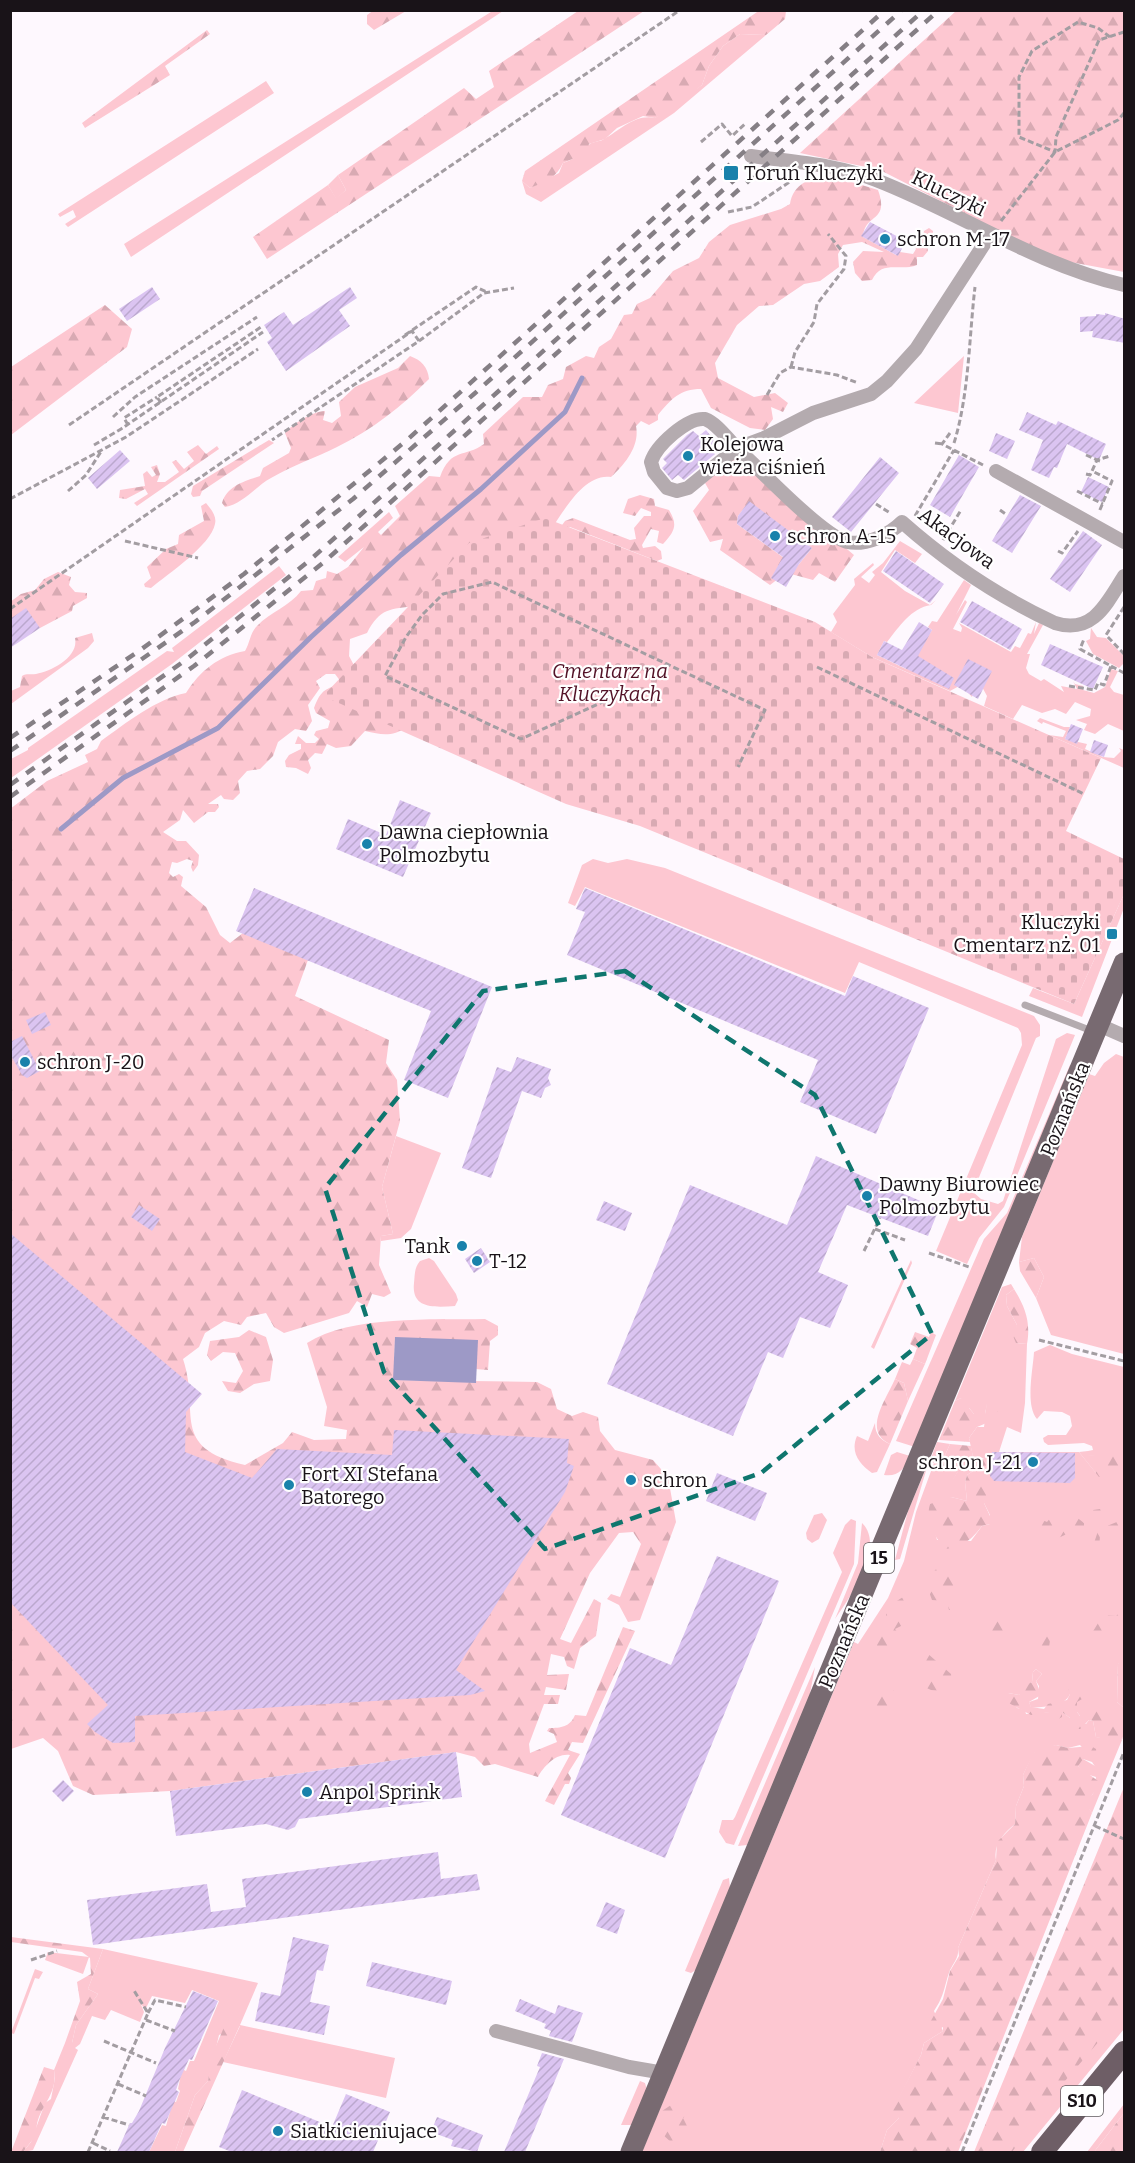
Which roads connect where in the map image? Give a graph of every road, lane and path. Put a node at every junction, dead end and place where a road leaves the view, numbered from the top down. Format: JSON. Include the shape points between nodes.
{"nodes":[{"id":1,"x":680,"y":10,"type":"edge"},
{"id":2,"x":1125,"y":32,"type":"edge"},
{"id":3,"x":1110,"y":37,"type":"junction"},
{"id":4,"x":1125,"y":113,"type":"edge"},
{"id":5,"x":746,"y":123,"type":"dead end"},
{"id":6,"x":701,"y":142,"type":"dead end"},
{"id":7,"x":1055,"y":152,"type":"junction"},
{"id":8,"x":751,"y":156,"type":"dead end"},
{"id":9,"x":810,"y":164,"type":"junction"},
{"id":10,"x":728,"y":212,"type":"dead end"},
{"id":11,"x":828,"y":234,"type":"dead end"},
{"id":12,"x":990,"y":234,"type":"junction"},
{"id":13,"x":1125,"y":285,"type":"edge"},
{"id":14,"x":975,"y":286,"type":"dead end"},
{"id":15,"x":514,"y":288,"type":"dead end"},
{"id":16,"x":489,"y":292,"type":"junction"},
{"id":17,"x":257,"y":316,"type":"dead end"},
{"id":18,"x":261,"y":327,"type":"dead end"},
{"id":19,"x":263,"y":332,"type":"dead end"},
{"id":20,"x":402,"y":338,"type":"junction"},
{"id":21,"x":419,"y":341,"type":"junction"},
{"id":22,"x":258,"y":349,"type":"dead end"},
{"id":23,"x":791,"y":367,"type":"junction"},
{"id":24,"x":876,"y":390,"type":"junction"},
{"id":25,"x":767,"y":395,"type":"dead end"},
{"id":26,"x":157,"y":397,"type":"junction"},
{"id":27,"x":161,"y":402,"type":"junction"},
{"id":28,"x":112,"y":417,"type":"dead end"},
{"id":29,"x":69,"y":425,"type":"dead end"},
{"id":30,"x":128,"y":425,"type":"junction"},
{"id":31,"x":950,"y":433,"type":"dead end"},
{"id":32,"x":272,"y":440,"type":"dead end"},
{"id":33,"x":935,"y":443,"type":"dead end"},
{"id":34,"x":954,"y":443,"type":"dead end"},
{"id":35,"x":942,"y":444,"type":"junction"},
{"id":36,"x":94,"y":445,"type":"dead end"},
{"id":37,"x":103,"y":448,"type":"junction"},
{"id":38,"x":737,"y":448,"type":"junction"},
{"id":39,"x":954,"y":450,"type":"junction"},
{"id":40,"x":1086,"y":455,"type":"dead end"},
{"id":41,"x":1110,"y":456,"type":"dead end"},
{"id":42,"x":1099,"y":460,"type":"junction"},
{"id":43,"x":996,"y":471,"type":"joint"},
{"id":44,"x":1092,"y":471,"type":"junction"},
{"id":45,"x":1086,"y":474,"type":"dead end"},
{"id":46,"x":68,"y":491,"type":"dead end"},
{"id":47,"x":1077,"y":491,"type":"dead end"},
{"id":48,"x":10,"y":500,"type":"edge"},
{"id":49,"x":1103,"y":504,"type":"junction"},
{"id":50,"x":961,"y":510,"type":"dead end"},
{"id":51,"x":999,"y":510,"type":"dead end"},
{"id":52,"x":1007,"y":515,"type":"dead end"},
{"id":53,"x":1097,"y":525,"type":"junction"},
{"id":54,"x":908,"y":528,"type":"junction"},
{"id":55,"x":125,"y":541,"type":"dead end"},
{"id":56,"x":1125,"y":542,"type":"edge"},
{"id":57,"x":936,"y":552,"type":"junction"},
{"id":58,"x":198,"y":558,"type":"dead end"},
{"id":59,"x":1125,"y":576,"type":"edge"},
{"id":60,"x":1125,"y":607,"type":"edge"},
{"id":61,"x":10,"y":609,"type":"edge"},
{"id":62,"x":1092,"y":620,"type":"junction"},
{"id":63,"x":1125,"y":654,"type":"edge"},
{"id":64,"x":1111,"y":666,"type":"junction"},
{"id":65,"x":817,"y":667,"type":"dead end"},
{"id":66,"x":1125,"y":673,"type":"edge"},
{"id":67,"x":1069,"y":686,"type":"dead end"},
{"id":68,"x":605,"y":701,"type":"dead end"},
{"id":69,"x":738,"y":767,"type":"dead end"},
{"id":70,"x":1084,"y":794,"type":"dead end"},
{"id":71,"x":1125,"y":963,"type":"edge"},
{"id":72,"x":1025,"y":1005,"type":"dead end"},
{"id":73,"x":1098,"y":1029,"type":"junction"},
{"id":74,"x":1125,"y":1036,"type":"edge"},
{"id":75,"x":880,"y":1218,"type":"dead end"},
{"id":76,"x":875,"y":1229,"type":"junction"},
{"id":77,"x":905,"y":1240,"type":"dead end"},
{"id":78,"x":864,"y":1251,"type":"dead end"},
{"id":79,"x":929,"y":1252,"type":"dead end"},
{"id":80,"x":969,"y":1267,"type":"dead end"},
{"id":81,"x":1039,"y":1340,"type":"dead end"},
{"id":82,"x":1125,"y":1361,"type":"edge"},
{"id":83,"x":1125,"y":1752,"type":"edge"},
{"id":84,"x":1095,"y":1826,"type":"junction"},
{"id":85,"x":1125,"y":1839,"type":"edge"},
{"id":86,"x":57,"y":1951,"type":"dead end"},
{"id":87,"x":31,"y":1960,"type":"dead end"},
{"id":88,"x":133,"y":1989,"type":"dead end"},
{"id":89,"x":186,"y":2007,"type":"dead end"},
{"id":90,"x":148,"y":2013,"type":"junction"},
{"id":91,"x":145,"y":2019,"type":"junction"},
{"id":92,"x":175,"y":2031,"type":"dead end"},
{"id":93,"x":496,"y":2031,"type":"dead end"},
{"id":94,"x":104,"y":2041,"type":"dead end"},
{"id":95,"x":1125,"y":2052,"type":"edge"},
{"id":96,"x":131,"y":2053,"type":"junction"},
{"id":97,"x":156,"y":2063,"type":"dead end"},
{"id":98,"x":664,"y":2073,"type":"junction"},
{"id":99,"x":118,"y":2084,"type":"junction"},
{"id":100,"x":146,"y":2096,"type":"dead end"},
{"id":101,"x":103,"y":2117,"type":"junction"},
{"id":102,"x":129,"y":2126,"type":"dead end"},
{"id":103,"x":92,"y":2143,"type":"junction"},
{"id":104,"x":110,"y":2151,"type":"dead end"},
{"id":105,"x":88,"y":2152,"type":"edge"},
{"id":106,"x":631,"y":2152,"type":"edge"},
{"id":107,"x":962,"y":2152,"type":"edge"},
{"id":108,"x":1042,"y":2152,"type":"edge"}],
"edges":[{"from":1,"to":29,"type":"path"},
{"from":2,"to":3,"type":"path"},
{"from":3,"to":7,"type":"path","via":[[1099,40],[1077,86],[1056,137]]},
{"from":3,"to":7,"type":"path","via":[[1098,28],[1078,22],[1032,51],[1019,77],[1019,137]]},
{"from":4,"to":7,"type":"path"},
{"from":5,"to":6,"type":"path","via":[[732,136],[722,124]]},
{"from":7,"to":12,"type":"path"},
{"from":8,"to":9,"type":"street","name":"Kluczyki"},
{"from":9,"to":10,"type":"path","via":[[765,200],[742,211]]},
{"from":9,"to":12,"type":"street","name":"Kluczyki","via":[[837,166],[877,180]]},
{"from":11,"to":23,"type":"path","via":[[846,256],[844,268],[817,304],[814,322],[795,352]]},
{"from":12,"to":13,"type":"street","name":"Kluczyki","via":[[1050,263]]},
{"from":12,"to":24,"type":"street","via":[[916,348]]},
{"from":14,"to":34,"type":"path"},
{"from":15,"to":16,"type":"path"},
{"from":16,"to":20,"type":"path","via":[[476,287]]},
{"from":16,"to":21,"type":"path"},
{"from":17,"to":28,"type":"path","via":[[135,397]]},
{"from":18,"to":26,"type":"path"},
{"from":19,"to":27,"type":"path"},
{"from":20,"to":21,"type":"path","via":[[412,331]]},
{"from":20,"to":61,"type":"path"},
{"from":21,"to":32,"type":"path"},
{"from":22,"to":37,"type":"path","via":[[181,402]]},
{"from":23,"to":24,"type":"path","via":[[837,375]]},
{"from":23,"to":25,"type":"path","via":[[780,373]]},
{"from":24,"to":38,"type":"street","via":[[813,413]]},
{"from":26,"to":27,"type":"path"},
{"from":26,"to":30,"type":"path","via":[[124,418]]},
{"from":27,"to":30,"type":"path"},
{"from":30,"to":36,"type":"path"},
{"from":31,"to":35,"type":"path"},
{"from":33,"to":35,"type":"path"},
{"from":35,"to":39,"type":"path"},
{"from":37,"to":46,"type":"path","via":[[86,475]]},
{"from":37,"to":48,"type":"path"},
{"from":38,"to":38,"type":"street","name":"Akacjowa","via":[[708,420],[696,419],[656,452],[652,467],[663,485],[677,491],[688,488]]},
{"from":38,"to":54,"type":"street","name":"Akacjowa","via":[[816,521],[843,540],[857,543],[873,539],[902,522]]},
{"from":39,"to":43,"type":"path"},
{"from":39,"to":54,"type":"path"},
{"from":40,"to":42,"type":"path"},
{"from":41,"to":42,"type":"path"},
{"from":42,"to":44,"type":"path"},
{"from":43,"to":53,"type":"street"},
{"from":44,"to":45,"type":"path"},
{"from":44,"to":49,"type":"path","via":[[1112,481]]},
{"from":47,"to":49,"type":"path"},
{"from":49,"to":53,"type":"path"},
{"from":50,"to":57,"type":"path"},
{"from":51,"to":52,"type":"path"},
{"from":53,"to":56,"type":"street"},
{"from":54,"to":57,"type":"street","name":"Akacjowa"},
{"from":55,"to":58,"type":"path"},
{"from":57,"to":62,"type":"street","name":"Akacjowa","via":[[1055,622],[1072,626]]},
{"from":59,"to":62,"type":"street"},
{"from":60,"to":63,"type":"path","via":[[1106,635]]},
{"from":62,"to":64,"type":"path","via":[[1080,649]]},
{"from":64,"to":66,"type":"path"},
{"from":64,"to":67,"type":"path","via":[[1104,685],[1098,683],[1095,690]]},
{"from":65,"to":70,"type":"path"},
{"from":68,"to":69,"type":"path","via":[[521,739],[385,676],[406,637],[443,594],[492,582],[765,710]]},
{"from":71,"to":73,"type":"main road","name":"Poznańska","number":"15"},
{"from":72,"to":73,"type":"lane"},
{"from":73,"to":74,"type":"street"},
{"from":73,"to":98,"type":"main road","name":"Poznańska","number":"15"},
{"from":75,"to":76,"type":"path"},
{"from":76,"to":77,"type":"path"},
{"from":76,"to":78,"type":"path"},
{"from":79,"to":80,"type":"path"},
{"from":81,"to":82,"type":"path"},
{"from":83,"to":84,"type":"path"},
{"from":84,"to":85,"type":"path"},
{"from":84,"to":107,"type":"path"},
{"from":86,"to":87,"type":"path"},
{"from":88,"to":90,"type":"path"},
{"from":89,"to":90,"type":"path","via":[[155,2000]]},
{"from":90,"to":91,"type":"path"},
{"from":91,"to":92,"type":"path"},
{"from":91,"to":96,"type":"path"},
{"from":93,"to":98,"type":"street"},
{"from":94,"to":96,"type":"path"},
{"from":95,"to":108,"type":"highway","number":"S10"},
{"from":96,"to":97,"type":"path"},
{"from":96,"to":99,"type":"path"},
{"from":98,"to":106,"type":"main road","name":"Poznańska","number":"15"},
{"from":99,"to":100,"type":"path"},
{"from":99,"to":101,"type":"path"},
{"from":101,"to":102,"type":"path"},
{"from":101,"to":103,"type":"path"},
{"from":103,"to":104,"type":"path"},
{"from":103,"to":105,"type":"path"}]}
